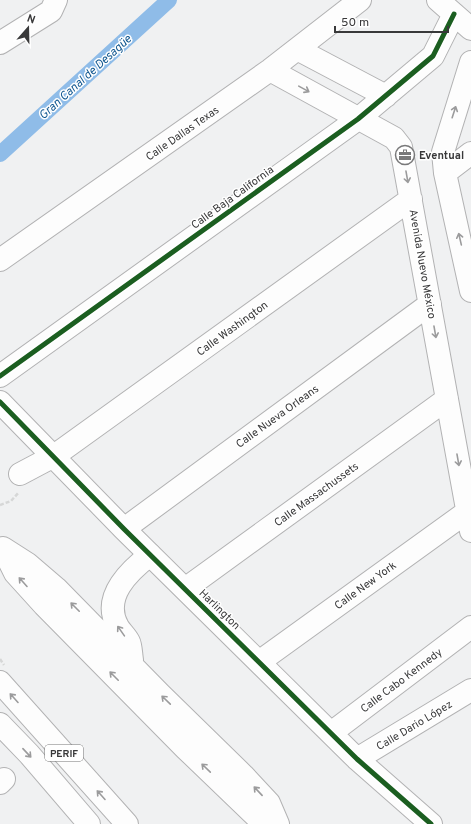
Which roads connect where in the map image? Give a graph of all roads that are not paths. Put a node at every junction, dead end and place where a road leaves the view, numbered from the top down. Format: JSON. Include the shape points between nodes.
{"nodes":[{"id":1,"x":49,"y":0,"type":"edge"},
{"id":2,"x":56,"y":0,"type":"edge"},
{"id":3,"x":360,"y":0,"type":"edge"},
{"id":4,"x":446,"y":7,"type":"edge"},
{"id":5,"x":0,"y":25,"type":"edge"},
{"id":6,"x":471,"y":30,"type":"edge"},
{"id":7,"x":0,"y":43,"type":"edge"},
{"id":8,"x":297,"y":49,"type":"junction"},
{"id":9,"x":471,"y":62,"type":"edge"},
{"id":10,"x":270,"y":70,"type":"junction"},
{"id":11,"x":386,"y":96,"type":"junction"},
{"id":12,"x":358,"y":119,"type":"junction"},
{"id":13,"x":471,"y":153,"type":"edge"},
{"id":14,"x":445,"y":173,"type":"junction"},
{"id":15,"x":411,"y":199,"type":"junction"},
{"id":16,"x":0,"y":260,"type":"edge"},
{"id":17,"x":470,"y":276,"type":"edge"},
{"id":18,"x":430,"y":304,"type":"junction"},
{"id":19,"x":0,"y":376,"type":"edge"},
{"id":20,"x":447,"y":399,"type":"junction"},
{"id":21,"x":0,"y":402,"type":"edge"},
{"id":22,"x":54,"y":456,"type":"junction"},
{"id":23,"x":20,"y":474,"type":"dead end"},
{"id":24,"x":470,"y":517,"type":"edge"},
{"id":25,"x":124,"y":529,"type":"junction"},
{"id":26,"x":1,"y":546,"type":"edge"},
{"id":27,"x":150,"y":555,"type":"junction"},
{"id":28,"x":185,"y":589,"type":"junction"},
{"id":29,"x":471,"y":627,"type":"edge"},
{"id":30,"x":259,"y":662,"type":"junction"},
{"id":31,"x":134,"y":667,"type":"junction"},
{"id":32,"x":2,"y":673,"type":"edge"},
{"id":33,"x":471,"y":690,"type":"edge"},
{"id":34,"x":0,"y":724,"type":"edge"},
{"id":35,"x":331,"y":733,"type":"junction"},
{"id":36,"x":357,"y":759,"type":"junction"},
{"id":37,"x":89,"y":824,"type":"edge"},
{"id":38,"x":127,"y":824,"type":"edge"},
{"id":39,"x":264,"y":824,"type":"edge"},
{"id":40,"x":278,"y":824,"type":"edge"},
{"id":41,"x":432,"y":824,"type":"edge"}],
"edges":[{"from":1,"to":5,"type":"main road"},
{"from":2,"to":7,"type":"main road","via":[[51,11]]},
{"from":3,"to":8,"type":"main road","name":"Calle Dallas Texas"},
{"from":4,"to":6,"type":"main road"},
{"from":4,"to":11,"type":"main road","name":"Calle Baja California","via":[[433,56]]},
{"from":8,"to":10,"type":"main road","name":"Calle Dallas Texas"},
{"from":8,"to":11,"type":"main road"},
{"from":14,"to":9,"type":"main road","one_way":true,"via":[[444,143]]},
{"from":10,"to":12,"type":"main road","name":"Avenida Nuevo México","one_way":true},
{"from":10,"to":16,"type":"main road","name":"Calle Dallas Texas"},
{"from":11,"to":12,"type":"main road","name":"Calle Baja California"},
{"from":12,"to":15,"type":"main road","name":"Avenida Nuevo México","one_way":true,"via":[[398,142],[403,153]]},
{"from":12,"to":19,"type":"main road","name":"Calle Baja California"},
{"from":13,"to":14,"type":"main road"},
{"from":17,"to":14,"type":"main road","one_way":true},
{"from":15,"to":18,"type":"main road","name":"Avenida Nuevo México"},
{"from":15,"to":22,"type":"main road","name":"Calle Washington"},
{"from":18,"to":20,"type":"main road","name":"Avenida Nuevo México","one_way":true},
{"from":18,"to":25,"type":"main road","name":"Calle Nueva Orleans"},
{"from":20,"to":24,"type":"main road","name":"Avenida Nuevo México","one_way":true},
{"from":20,"to":28,"type":"main road","name":"Calle Massachussets"},
{"from":21,"to":22,"type":"main road","name":"Harlington"},
{"from":22,"to":23,"type":"main road","name":"Calle Washington"},
{"from":22,"to":25,"type":"main road","name":"Harlington"},
{"from":24,"to":30,"type":"main road","name":"Calle New York"},
{"from":25,"to":27,"type":"main road","name":"Harlington"},
{"from":31,"to":26,"type":"main road","one_way":true,"via":[[56,588],[28,564]]},
{"from":39,"to":26,"type":"main road","one_way":true,"via":[[44,606],[15,573]]},
{"from":27,"to":28,"type":"main road","name":"Harlington"},
{"from":31,"to":27,"type":"main road","one_way":true,"via":[[129,642],[117,626],[113,607],[122,582]]},
{"from":28,"to":30,"type":"main road","name":"Harlington"},
{"from":29,"to":35,"type":"main road","name":"Calle Cabo Kennedy"},
{"from":30,"to":35,"type":"main road","name":"Harlington"},
{"from":40,"to":31,"type":"main road","one_way":true,"via":[[270,803]]},
{"from":38,"to":32,"type":"main road","number":"PERIF","one_way":true},
{"from":33,"to":36,"type":"main road","name":"Calle Dario López"},
{"from":34,"to":37,"type":"main road","number":"PERIF","one_way":true},
{"from":35,"to":36,"type":"main road","name":"Harlington"},
{"from":36,"to":41,"type":"main road","name":"Harlington"}]}
